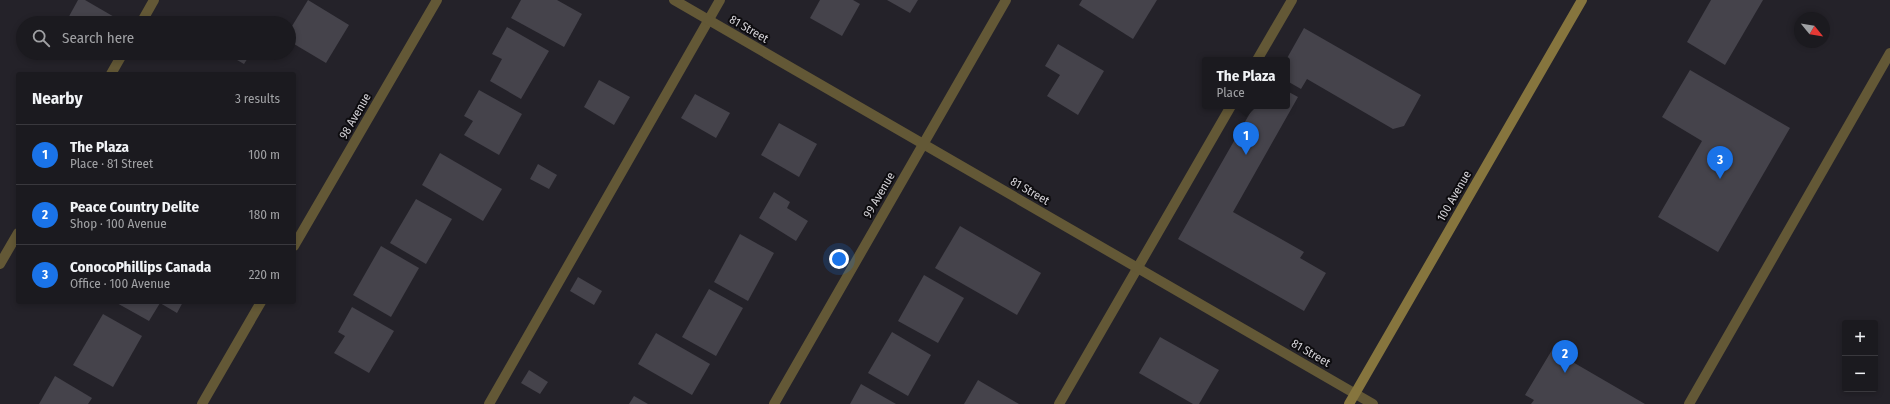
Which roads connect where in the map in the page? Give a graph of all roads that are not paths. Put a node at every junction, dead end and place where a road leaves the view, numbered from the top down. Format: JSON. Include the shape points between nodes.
{"nodes":[{"id":1,"x":154,"y":0,"type":"edge"},
{"id":2,"x":438,"y":0,"type":"edge"},
{"id":3,"x":674,"y":0,"type":"edge"},
{"id":4,"x":720,"y":0,"type":"edge"},
{"id":5,"x":1006,"y":0,"type":"edge"},
{"id":6,"x":1292,"y":0,"type":"edge"},
{"id":7,"x":1582,"y":0,"type":"edge"},
{"id":8,"x":145,"y":16,"type":"edge"},
{"id":9,"x":709,"y":20,"type":"junction"},
{"id":10,"x":1890,"y":53,"type":"edge"},
{"id":11,"x":1260,"y":57,"type":"edge"},
{"id":12,"x":119,"y":60,"type":"edge"},
{"id":13,"x":112,"y":72,"type":"edge"},
{"id":14,"x":1229,"y":109,"type":"edge"},
{"id":15,"x":923,"y":144,"type":"junction"},
{"id":16,"x":16,"y":236,"type":"edge"},
{"id":17,"x":296,"y":243,"type":"edge"},
{"id":18,"x":0,"y":264,"type":"edge"},
{"id":19,"x":1138,"y":268,"type":"junction"},
{"id":20,"x":260,"y":304,"type":"edge"},
{"id":21,"x":1355,"y":394,"type":"junction"},
{"id":22,"x":202,"y":404,"type":"edge"},
{"id":23,"x":489,"y":404,"type":"edge"},
{"id":24,"x":774,"y":404,"type":"edge"},
{"id":25,"x":1059,"y":404,"type":"edge"},
{"id":26,"x":1349,"y":404,"type":"edge"},
{"id":27,"x":1373,"y":404,"type":"edge"},
{"id":28,"x":1689,"y":404,"type":"edge"}],
"edges":[{"from":1,"to":8,"type":"street"},
{"from":2,"to":17,"type":"street","name":"98 Avenue"},
{"from":3,"to":9,"type":"street","name":"81 Street"},
{"from":4,"to":9,"type":"street"},
{"from":5,"to":15,"type":"street","name":"99 Avenue"},
{"from":6,"to":11,"type":"street"},
{"from":7,"to":21,"type":"main road","name":"100 Avenue"},
{"from":9,"to":15,"type":"street","name":"81 Street"},
{"from":9,"to":23,"type":"street"},
{"from":10,"to":28,"type":"street"},
{"from":12,"to":13,"type":"street"},
{"from":14,"to":19,"type":"street"},
{"from":15,"to":19,"type":"street","name":"81 Street"},
{"from":15,"to":24,"type":"street","name":"99 Avenue"},
{"from":16,"to":18,"type":"street"},
{"from":19,"to":21,"type":"street","name":"81 Street"},
{"from":19,"to":25,"type":"street"},
{"from":20,"to":22,"type":"street"},
{"from":21,"to":26,"type":"main road","name":"100 Avenue"},
{"from":21,"to":27,"type":"street","name":"81 Street"}]}
